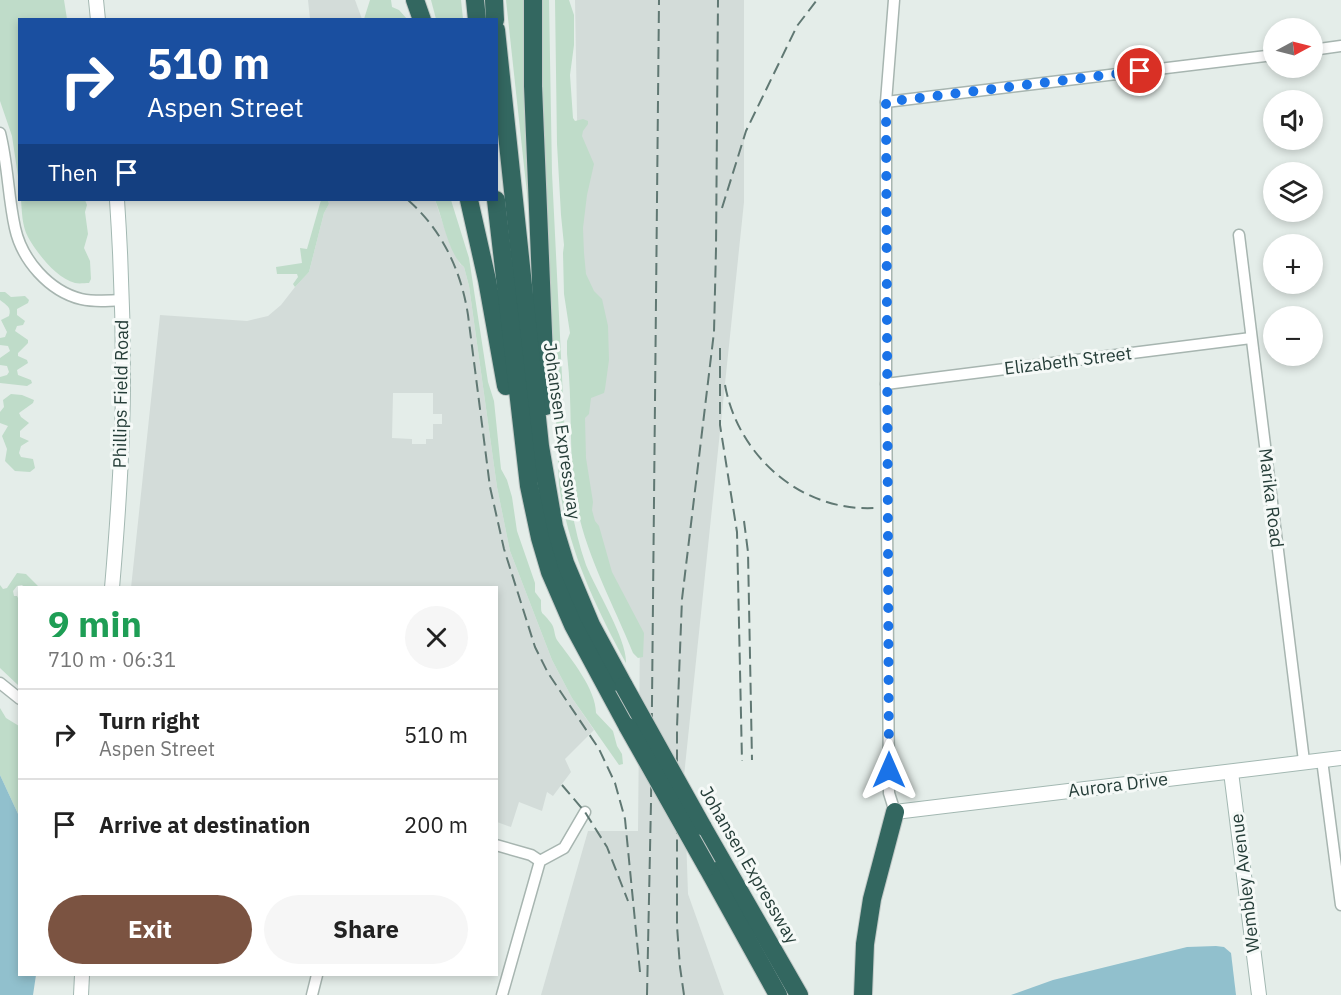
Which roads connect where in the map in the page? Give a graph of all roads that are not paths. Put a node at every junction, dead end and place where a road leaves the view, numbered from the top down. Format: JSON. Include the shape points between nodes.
{"nodes":[{"id":1,"x":96,"y":0,"type":"edge"},
{"id":2,"x":415,"y":0,"type":"edge"},
{"id":3,"x":424,"y":0,"type":"edge"},
{"id":4,"x":475,"y":0,"type":"edge"},
{"id":5,"x":494,"y":0,"type":"edge"},
{"id":6,"x":533,"y":0,"type":"edge"},
{"id":7,"x":894,"y":0,"type":"edge"},
{"id":8,"x":98,"y":18,"type":"edge"},
{"id":9,"x":421,"y":18,"type":"edge"},
{"id":10,"x":428,"y":18,"type":"edge"},
{"id":11,"x":477,"y":18,"type":"edge"},
{"id":12,"x":495,"y":18,"type":"edge"},
{"id":13,"x":1341,"y":46,"type":"edge"},
{"id":14,"x":1323,"y":48,"type":"edge"},
{"id":15,"x":498,"y":49,"type":"edge"},
{"id":16,"x":1263,"y":56,"type":"edge"},
{"id":17,"x":886,"y":102,"type":"junction"},
{"id":18,"x":0,"y":133,"type":"edge"},
{"id":19,"x":117,"y":201,"type":"edge"},
{"id":20,"x":469,"y":201,"type":"edge"},
{"id":21,"x":496,"y":201,"type":"edge"},
{"id":22,"x":1239,"y":235,"type":"dead end"},
{"id":23,"x":122,"y":300,"type":"junction"},
{"id":24,"x":1251,"y":338,"type":"junction"},
{"id":25,"x":886,"y":384,"type":"junction"},
{"id":26,"x":529,"y":486,"type":"junction"},
{"id":27,"x":554,"y":527,"type":"junction"},
{"id":28,"x":112,"y":586,"type":"edge"},
{"id":29,"x":0,"y":683,"type":"edge"},
{"id":30,"x":18,"y":697,"type":"edge"},
{"id":31,"x":1341,"y":758,"type":"edge"},
{"id":32,"x":1322,"y":760,"type":"junction"},
{"id":33,"x":1304,"y":761,"type":"junction"},
{"id":34,"x":1232,"y":772,"type":"junction"},
{"id":35,"x":585,"y":812,"type":"dead end"},
{"id":36,"x":895,"y":812,"type":"junction"},
{"id":37,"x":498,"y":846,"type":"edge"},
{"id":38,"x":540,"y":861,"type":"junction"},
{"id":39,"x":1341,"y":905,"type":"edge"},
{"id":40,"x":82,"y":976,"type":"edge"},
{"id":41,"x":317,"y":976,"type":"edge"},
{"id":42,"x":81,"y":995,"type":"edge"},
{"id":43,"x":312,"y":995,"type":"edge"},
{"id":44,"x":502,"y":995,"type":"edge"},
{"id":45,"x":778,"y":995,"type":"edge"},
{"id":46,"x":799,"y":995,"type":"edge"},
{"id":47,"x":863,"y":995,"type":"edge"},
{"id":48,"x":1259,"y":995,"type":"edge"}],
"edges":[{"from":1,"to":8,"type":"street"},
{"from":2,"to":9,"type":"highway"},
{"from":3,"to":10,"type":"highway"},
{"from":4,"to":11,"type":"highway"},
{"from":5,"to":12,"type":"highway"},
{"from":6,"to":27,"type":"highway","via":[[533,86]]},
{"from":7,"to":17,"type":"street"},
{"from":13,"to":14,"type":"street"},
{"from":15,"to":27,"type":"highway","name":"Johansen Expressway","via":[[540,446]]},
{"from":16,"to":17,"type":"street"},
{"from":17,"to":25,"type":"street"},
{"from":18,"to":23,"type":"street","via":[[15,230],[32,265],[49,283],[69,295],[101,302]]},
{"from":19,"to":23,"type":"street","name":"Phillips Field Road"},
{"from":20,"to":26,"type":"highway","via":[[513,429]]},
{"from":21,"to":26,"type":"highway","name":"Johansen Expressway"},
{"from":22,"to":24,"type":"street","name":"Marika Road"},
{"from":23,"to":28,"type":"street","name":"Phillips Field Road","via":[[123,418]]},
{"from":24,"to":25,"type":"street","name":"Elizabeth Street"},
{"from":24,"to":33,"type":"street","name":"Marika Road"},
{"from":25,"to":36,"type":"street","via":[[889,793]]},
{"from":26,"to":45,"type":"highway","name":"Johansen Expressway","bridge":true,"via":[[545,556],[578,635]]},
{"from":27,"to":46,"type":"highway","name":"Johansen Expressway","bridge":true,"via":[[564,563],[591,625]]},
{"from":29,"to":30,"type":"street"},
{"from":31,"to":32,"type":"street","name":"Aurora Drive"},
{"from":32,"to":33,"type":"street","name":"Aurora Drive"},
{"from":32,"to":39,"type":"street"},
{"from":33,"to":34,"type":"street","name":"Aurora Drive"},
{"from":34,"to":36,"type":"street","name":"Aurora Drive"},
{"from":34,"to":48,"type":"street","name":"Wembley Avenue"},
{"from":35,"to":38,"type":"street","via":[[564,848]]},
{"from":36,"to":47,"type":"highway","via":[[872,899]]},
{"from":37,"to":38,"type":"street"},
{"from":38,"to":44,"type":"street"},
{"from":40,"to":42,"type":"street"},
{"from":41,"to":43,"type":"street"}]}
